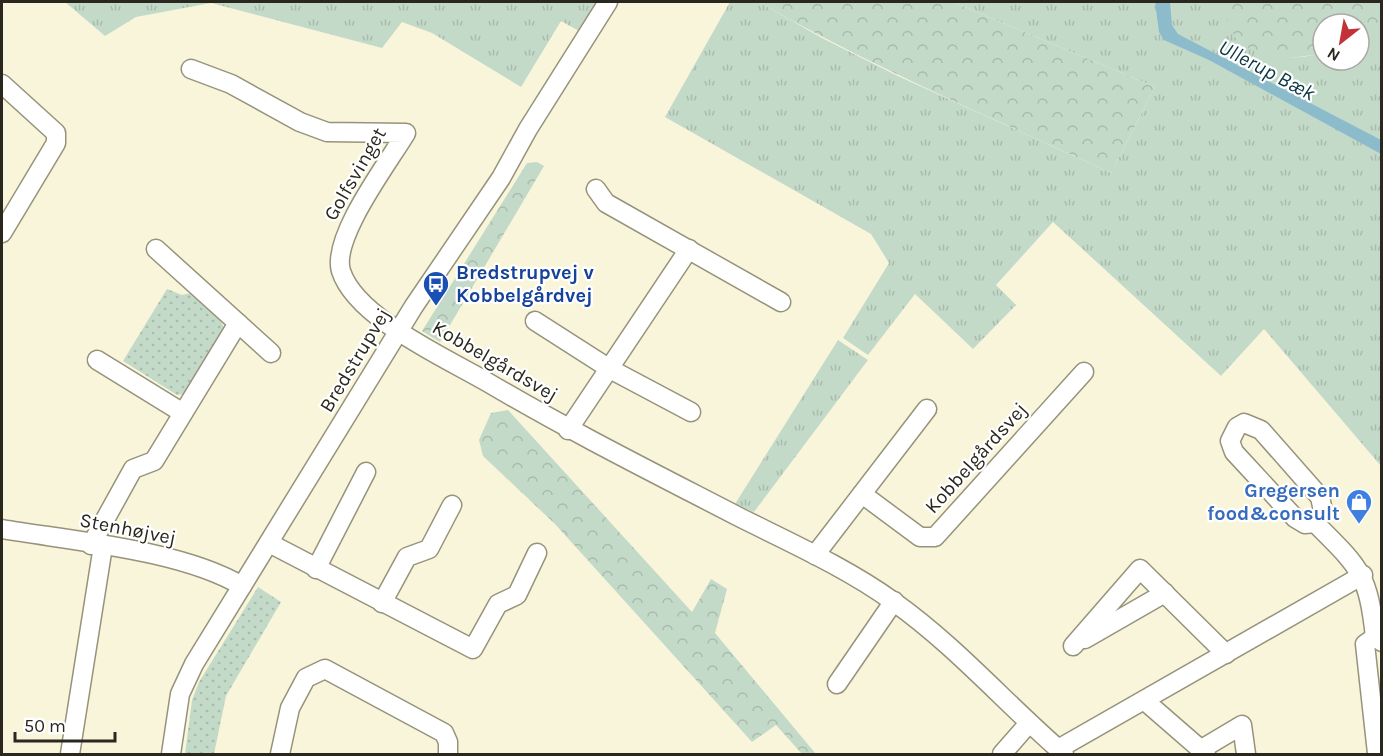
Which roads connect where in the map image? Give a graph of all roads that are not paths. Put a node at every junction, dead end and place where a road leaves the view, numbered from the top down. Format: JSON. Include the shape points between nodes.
{"nodes":[{"id":1,"x":608,"y":2,"type":"edge"},
{"id":2,"x":190,"y":69,"type":"dead end"},
{"id":3,"x":2,"y":84,"type":"edge"},
{"id":4,"x":596,"y":189,"type":"dead end"},
{"id":5,"x":2,"y":233,"type":"edge"},
{"id":6,"x":156,"y":249,"type":"dead end"},
{"id":7,"x":689,"y":249,"type":"junction"},
{"id":8,"x":780,"y":302,"type":"dead end"},
{"id":9,"x":535,"y":321,"type":"dead end"},
{"id":10,"x":238,"y":324,"type":"junction"},
{"id":11,"x":399,"y":331,"type":"junction"},
{"id":12,"x":272,"y":353,"type":"dead end"},
{"id":13,"x":97,"y":360,"type":"dead end"},
{"id":14,"x":610,"y":369,"type":"junction"},
{"id":15,"x":1084,"y":372,"type":"dead end"},
{"id":16,"x":927,"y":409,"type":"dead end"},
{"id":17,"x":691,"y":412,"type":"dead end"},
{"id":18,"x":183,"y":413,"type":"junction"},
{"id":19,"x":568,"y":430,"type":"junction"},
{"id":20,"x":366,"y":472,"type":"dead end"},
{"id":21,"x":862,"y":494,"type":"junction"},
{"id":22,"x":452,"y":505,"type":"dead end"},
{"id":23,"x":1315,"y":523,"type":"junction"},
{"id":24,"x":2,"y":529,"type":"edge"},
{"id":25,"x":269,"y":543,"type":"junction"},
{"id":26,"x":97,"y":545,"type":"junction"},
{"id":27,"x":537,"y":553,"type":"dead end"},
{"id":28,"x":815,"y":555,"type":"junction"},
{"id":29,"x":316,"y":569,"type":"junction"},
{"id":30,"x":1363,"y":575,"type":"junction"},
{"id":31,"x":242,"y":586,"type":"junction"},
{"id":32,"x":1165,"y":593,"type":"junction"},
{"id":33,"x":894,"y":601,"type":"junction"},
{"id":34,"x":382,"y":603,"type":"junction"},
{"id":35,"x":1378,"y":640,"type":"edge"},
{"id":36,"x":1226,"y":654,"type":"junction"},
{"id":37,"x":837,"y":684,"type":"dead end"},
{"id":38,"x":1146,"y":701,"type":"junction"},
{"id":39,"x":1029,"y":723,"type":"junction"},
{"id":40,"x":1061,"y":752,"type":"edge"},
{"id":41,"x":1203,"y":752,"type":"edge"},
{"id":42,"x":70,"y":754,"type":"edge"},
{"id":43,"x":171,"y":754,"type":"edge"},
{"id":44,"x":280,"y":754,"type":"edge"},
{"id":45,"x":448,"y":754,"type":"edge"},
{"id":46,"x":1002,"y":754,"type":"edge"},
{"id":47,"x":1246,"y":754,"type":"edge"},
{"id":48,"x":1381,"y":754,"type":"edge"}],
"edges":[{"from":1,"to":11,"type":"street","name":"Bredstrupvej","via":[[473,224]]},
{"from":2,"to":11,"type":"street","name":"Golfsvinget","via":[[231,84],[300,122],[327,132],[406,133],[345,232],[340,251],[340,269],[349,290]]},
{"from":3,"to":5,"type":"street","via":[[56,133],[56,143]]},
{"from":4,"to":7,"type":"street","via":[[606,203]]},
{"from":6,"to":10,"type":"street"},
{"from":7,"to":8,"type":"street"},
{"from":7,"to":14,"type":"street","name":"Kobbelgårdsvej"},
{"from":9,"to":14,"type":"street"},
{"from":10,"to":12,"type":"street"},
{"from":10,"to":18,"type":"street"},
{"from":11,"to":19,"type":"street","name":"Kobbelgårdsvej"},
{"from":11,"to":25,"type":"street","name":"Bredstrupvej"},
{"from":13,"to":18,"type":"street"},
{"from":14,"to":17,"type":"street"},
{"from":14,"to":19,"type":"street","name":"Kobbelgårdsvej"},
{"from":15,"to":21,"type":"street","name":"Kobbelgårdsvej","via":[[935,537],[920,537]]},
{"from":16,"to":21,"type":"street"},
{"from":18,"to":26,"type":"street","via":[[154,460],[133,470]]},
{"from":19,"to":28,"type":"street","name":"Kobbelgårdsvej"},
{"from":20,"to":29,"type":"street"},
{"from":21,"to":28,"type":"street"},
{"from":22,"to":34,"type":"street","via":[[429,549],[407,557]]},
{"from":23,"to":23,"type":"street","via":[[1305,524],[1295,518],[1234,452],[1230,441],[1237,427],[1244,423],[1261,430],[1320,497],[1323,511]]},
{"from":23,"to":30,"type":"street"},
{"from":24,"to":26,"type":"street","name":"Stenhøjvej"},
{"from":25,"to":29,"type":"street"},
{"from":25,"to":31,"type":"street","name":"Bredstrupvej"},
{"from":26,"to":31,"type":"street","name":"Stenhøjvej","via":[[204,568]]},
{"from":26,"to":42,"type":"street"},
{"from":27,"to":34,"type":"street","via":[[517,595],[498,604],[473,649]]},
{"from":28,"to":33,"type":"street","name":"Kobbelgårdsvej"},
{"from":29,"to":34,"type":"street"},
{"from":30,"to":35,"type":"street","via":[[1371,596]]},
{"from":30,"to":36,"type":"street","name":"Kobbelgårdsvej"},
{"from":31,"to":43,"type":"street","name":"Bredstrupvej","via":[[186,679]]},
{"from":32,"to":32,"type":"street","via":[[1140,569],[1073,646],[1083,640]]},
{"from":32,"to":36,"type":"street"},
{"from":33,"to":37,"type":"street"},
{"from":33,"to":39,"type":"street","name":"Kobbelgårdsvej","via":[[940,638]]},
{"from":35,"to":48,"type":"street","via":[[1365,644],[1377,753]]},
{"from":36,"to":38,"type":"street","name":"Kobbelgårdsvej"},
{"from":38,"to":40,"type":"street","name":"Kobbelgårdsvej"},
{"from":38,"to":41,"type":"street"},
{"from":39,"to":40,"type":"street","name":"Kobbelgårdsvej"},
{"from":39,"to":46,"type":"street"},
{"from":41,"to":47,"type":"street","via":[[1242,725]]},
{"from":44,"to":45,"type":"street","via":[[290,708],[306,678],[325,669],[444,733]]}]}
